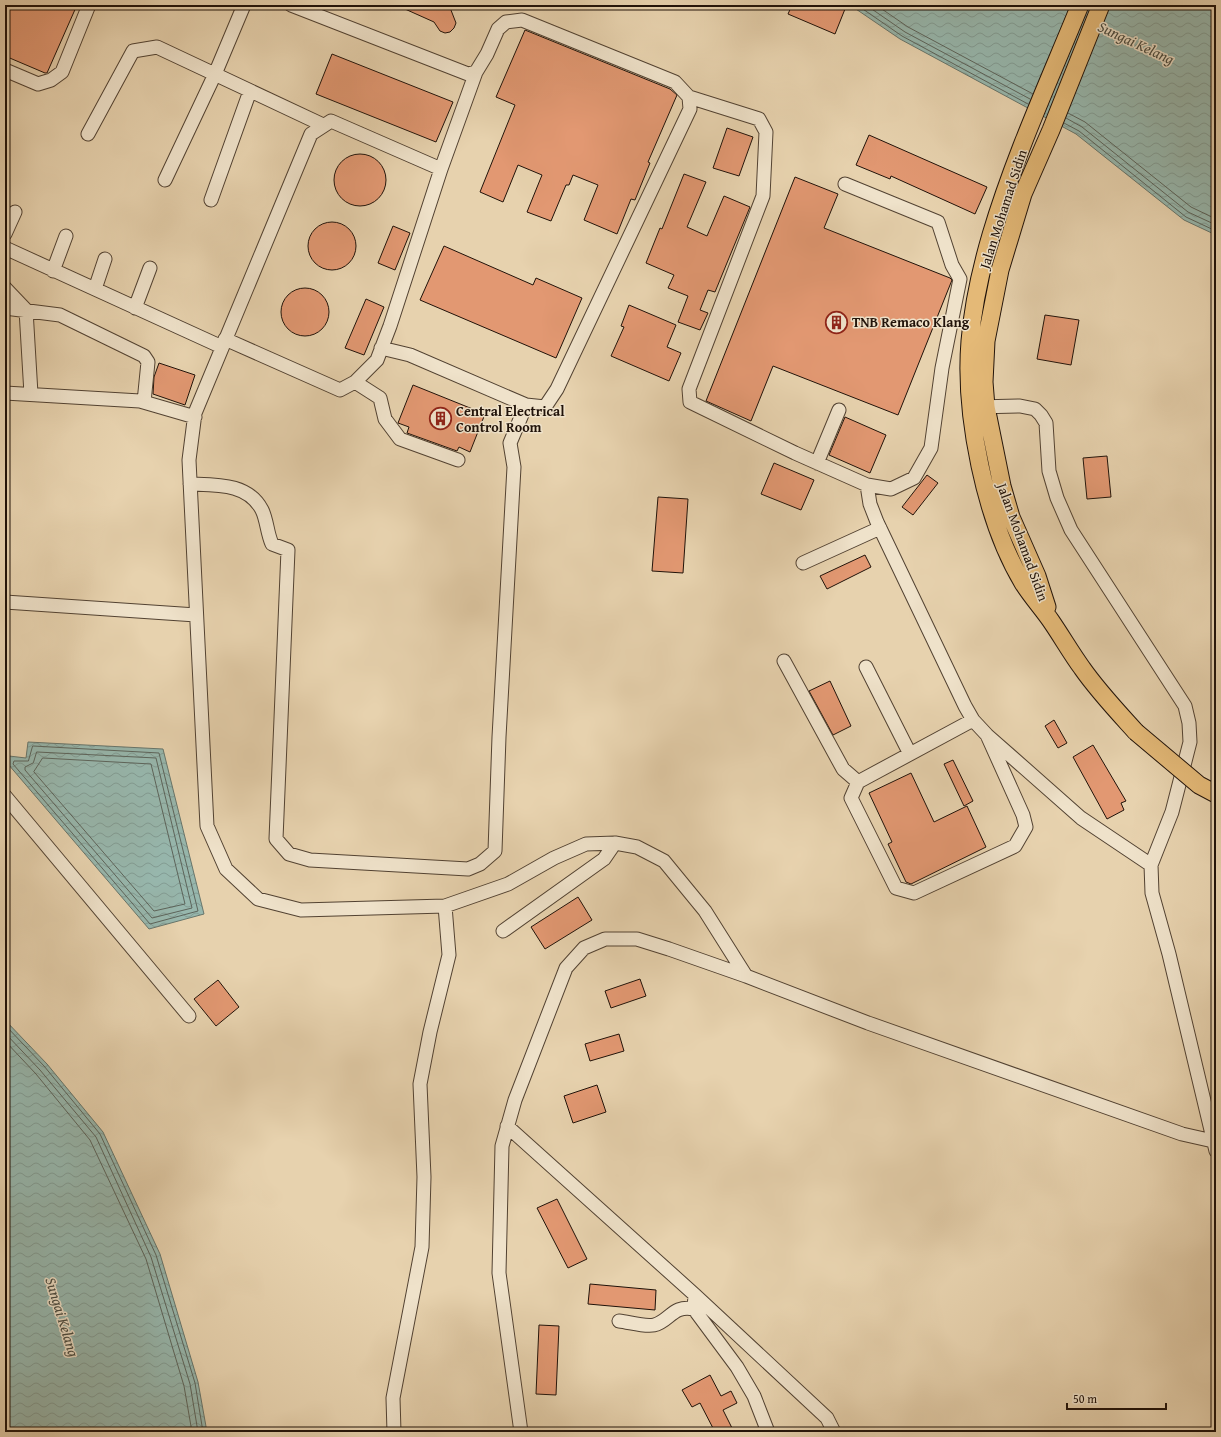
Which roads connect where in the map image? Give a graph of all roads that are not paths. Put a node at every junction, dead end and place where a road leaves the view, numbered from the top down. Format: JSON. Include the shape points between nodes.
{"nodes":[{"id":1,"x":89,"y":5,"type":"edge"},
{"id":2,"x":244,"y":5,"type":"edge"},
{"id":3,"x":291,"y":5,"type":"edge"},
{"id":4,"x":1080,"y":5,"type":"edge"},
{"id":5,"x":1101,"y":5,"type":"edge"},
{"id":6,"x":5,"y":70,"type":"edge"},
{"id":7,"x":476,"y":72,"type":"junction"},
{"id":8,"x":214,"y":74,"type":"junction"},
{"id":9,"x":250,"y":91,"type":"junction"},
{"id":10,"x":689,"y":96,"type":"junction"},
{"id":11,"x":323,"y":125,"type":"junction"},
{"id":12,"x":88,"y":134,"type":"dead end"},
{"id":13,"x":441,"y":169,"type":"junction"},
{"id":14,"x":166,"y":180,"type":"dead end"},
{"id":15,"x":845,"y":184,"type":"dead end"},
{"id":16,"x":211,"y":200,"type":"dead end"},
{"id":17,"x":15,"y":212,"type":"dead end"},
{"id":18,"x":5,"y":234,"type":"edge"},
{"id":19,"x":66,"y":236,"type":"dead end"},
{"id":20,"x":5,"y":248,"type":"edge"},
{"id":21,"x":105,"y":259,"type":"dead end"},
{"id":22,"x":150,"y":268,"type":"dead end"},
{"id":23,"x":54,"y":271,"type":"junction"},
{"id":24,"x":5,"y":288,"type":"edge"},
{"id":25,"x":95,"y":289,"type":"junction"},
{"id":26,"x":5,"y":308,"type":"edge"},
{"id":27,"x":135,"y":308,"type":"junction"},
{"id":28,"x":26,"y":310,"type":"junction"},
{"id":29,"x":224,"y":343,"type":"junction"},
{"id":30,"x":381,"y":348,"type":"junction"},
{"id":31,"x":355,"y":382,"type":"junction"},
{"id":32,"x":5,"y":393,"type":"edge"},
{"id":33,"x":31,"y":394,"type":"junction"},
{"id":34,"x":144,"y":402,"type":"junction"},
{"id":35,"x":526,"y":405,"type":"junction"},
{"id":36,"x":979,"y":407,"type":"junction"},
{"id":37,"x":839,"y":410,"type":"dead end"},
{"id":38,"x":195,"y":418,"type":"junction"},
{"id":39,"x":458,"y":460,"type":"dead end"},
{"id":40,"x":817,"y":463,"type":"junction"},
{"id":41,"x":190,"y":484,"type":"junction"},
{"id":42,"x":867,"y":485,"type":"junction"},
{"id":43,"x":880,"y":528,"type":"junction"},
{"id":44,"x":803,"y":563,"type":"dead end"},
{"id":45,"x":5,"y":602,"type":"edge"},
{"id":46,"x":196,"y":615,"type":"junction"},
{"id":47,"x":784,"y":661,"type":"dead end"},
{"id":48,"x":866,"y":667,"type":"dead end"},
{"id":49,"x":973,"y":720,"type":"junction"},
{"id":50,"x":987,"y":735,"type":"junction"},
{"id":51,"x":910,"y":754,"type":"junction"},
{"id":52,"x":858,"y":782,"type":"junction"},
{"id":53,"x":1216,"y":794,"type":"edge"},
{"id":54,"x":5,"y":796,"type":"edge"},
{"id":55,"x":615,"y":843,"type":"junction"},
{"id":56,"x":1151,"y":865,"type":"junction"},
{"id":57,"x":445,"y":906,"type":"junction"},
{"id":58,"x":503,"y":931,"type":"dead end"},
{"id":59,"x":746,"y":976,"type":"junction"},
{"id":60,"x":189,"y":1016,"type":"dead end"},
{"id":61,"x":506,"y":1126,"type":"junction"},
{"id":62,"x":1214,"y":1146,"type":"edge"},
{"id":63,"x":695,"y":1295,"type":"junction"},
{"id":64,"x":694,"y":1309,"type":"junction"},
{"id":65,"x":619,"y":1321,"type":"dead end"},
{"id":66,"x":394,"y":1432,"type":"edge"},
{"id":67,"x":521,"y":1432,"type":"edge"},
{"id":68,"x":768,"y":1432,"type":"edge"},
{"id":69,"x":834,"y":1432,"type":"edge"}],
"edges":[{"from":1,"to":6,"type":"street","via":[[62,72],[51,80],[38,84]]},
{"from":2,"to":8,"type":"street"},
{"from":3,"to":7,"type":"street","via":[[468,74]]},
{"from":4,"to":36,"type":"main road","name":"Jalan Mohamad Sidin","via":[[1007,188],[991,235],[976,296],[970,341],[969,382]]},
{"from":5,"to":36,"type":"main road","name":"Jalan Mohamad Sidin","via":[[1052,130],[1023,194],[1009,240],[1000,270],[986,341],[984,382]]},
{"from":7,"to":10,"type":"street","via":[[498,29],[506,22],[522,20],[675,82]]},
{"from":7,"to":13,"type":"street"},
{"from":8,"to":9,"type":"street"},
{"from":8,"to":12,"type":"street","via":[[156,47],[133,51]]},
{"from":8,"to":14,"type":"street"},
{"from":9,"to":11,"type":"street"},
{"from":9,"to":16,"type":"street"},
{"from":10,"to":35,"type":"street","via":[[690,109],[557,389],[545,407]]},
{"from":10,"to":40,"type":"street","via":[[759,119],[766,132],[763,196],[689,388],[690,402]]},
{"from":11,"to":13,"type":"street","via":[[331,121]]},
{"from":11,"to":29,"type":"street","via":[[311,134]]},
{"from":13,"to":30,"type":"street"},
{"from":15,"to":42,"type":"street","via":[[938,222],[952,265],[960,279],[942,368],[931,448],[914,478],[891,489]]},
{"from":17,"to":18,"type":"street"},
{"from":19,"to":23,"type":"street"},
{"from":20,"to":23,"type":"street"},
{"from":21,"to":25,"type":"street"},
{"from":22,"to":27,"type":"street"},
{"from":23,"to":25,"type":"street"},
{"from":24,"to":28,"type":"street"},
{"from":25,"to":27,"type":"street"},
{"from":26,"to":28,"type":"street"},
{"from":27,"to":29,"type":"street"},
{"from":28,"to":33,"type":"street"},
{"from":28,"to":34,"type":"street","via":[[60,315],[144,356],[148,362]]},
{"from":29,"to":31,"type":"street","via":[[340,390]]},
{"from":29,"to":38,"type":"street"},
{"from":30,"to":31,"type":"street","via":[[377,360]]},
{"from":30,"to":35,"type":"street","via":[[410,355]]},
{"from":31,"to":39,"type":"street","via":[[380,398],[385,419],[400,439]]},
{"from":32,"to":33,"type":"street"},
{"from":33,"to":34,"type":"street"},
{"from":34,"to":38,"type":"street"},
{"from":35,"to":41,"type":"street","via":[[510,443],[514,467],[495,852],[480,864],[468,869],[310,860],[289,854],[276,838],[288,550],[272,544],[262,511],[251,495],[230,486]]},
{"from":36,"to":53,"type":"main road","name":"Jalan Mohamad Sidin","bridge":true,"via":[[1002,486],[1022,544],[1037,576],[1051,621],[1081,668],[1136,732],[1199,785]]},
{"from":36,"to":56,"type":"street","via":[[1020,406],[1035,409],[1041,415],[1046,423],[1049,472],[1071,530],[1185,706],[1190,742],[1172,812]]},
{"from":37,"to":40,"type":"street"},
{"from":38,"to":41,"type":"street","via":[[189,460]]},
{"from":40,"to":42,"type":"street"},
{"from":41,"to":46,"type":"street"},
{"from":42,"to":43,"type":"street","via":[[870,504]]},
{"from":43,"to":44,"type":"street"},
{"from":43,"to":49,"type":"street"},
{"from":45,"to":46,"type":"street"},
{"from":46,"to":57,"type":"street","via":[[207,826],[226,869],[258,899],[301,910]]},
{"from":47,"to":52,"type":"street","via":[[843,769]]},
{"from":48,"to":51,"type":"street"},
{"from":49,"to":50,"type":"street"},
{"from":49,"to":51,"type":"street"},
{"from":50,"to":52,"type":"street","via":[[1026,827],[1015,846],[914,893],[896,888],[851,798]]},
{"from":50,"to":56,"type":"street","via":[[1081,818]]},
{"from":51,"to":52,"type":"street"},
{"from":54,"to":60,"type":"street"},
{"from":55,"to":57,"type":"street","via":[[586,844],[554,858],[508,884]]},
{"from":55,"to":58,"type":"street","via":[[604,859]]},
{"from":55,"to":59,"type":"street","via":[[637,847],[664,861],[705,911]]},
{"from":56,"to":62,"type":"street","via":[[1152,893]]},
{"from":57,"to":66,"type":"street","via":[[449,955],[420,1084],[424,1177],[422,1247],[393,1398]]},
{"from":59,"to":61,"type":"street","via":[[636,939],[605,939],[584,948],[566,968]]},
{"from":59,"to":62,"type":"street","via":[[868,1023]]},
{"from":61,"to":63,"type":"street"},
{"from":61,"to":67,"type":"street","via":[[502,1146],[499,1273]]},
{"from":63,"to":64,"type":"street"},
{"from":63,"to":69,"type":"street","via":[[827,1418]]},
{"from":64,"to":65,"type":"street","via":[[679,1310],[654,1325]]},
{"from":64,"to":68,"type":"street","via":[[737,1367],[754,1396]]}]}
